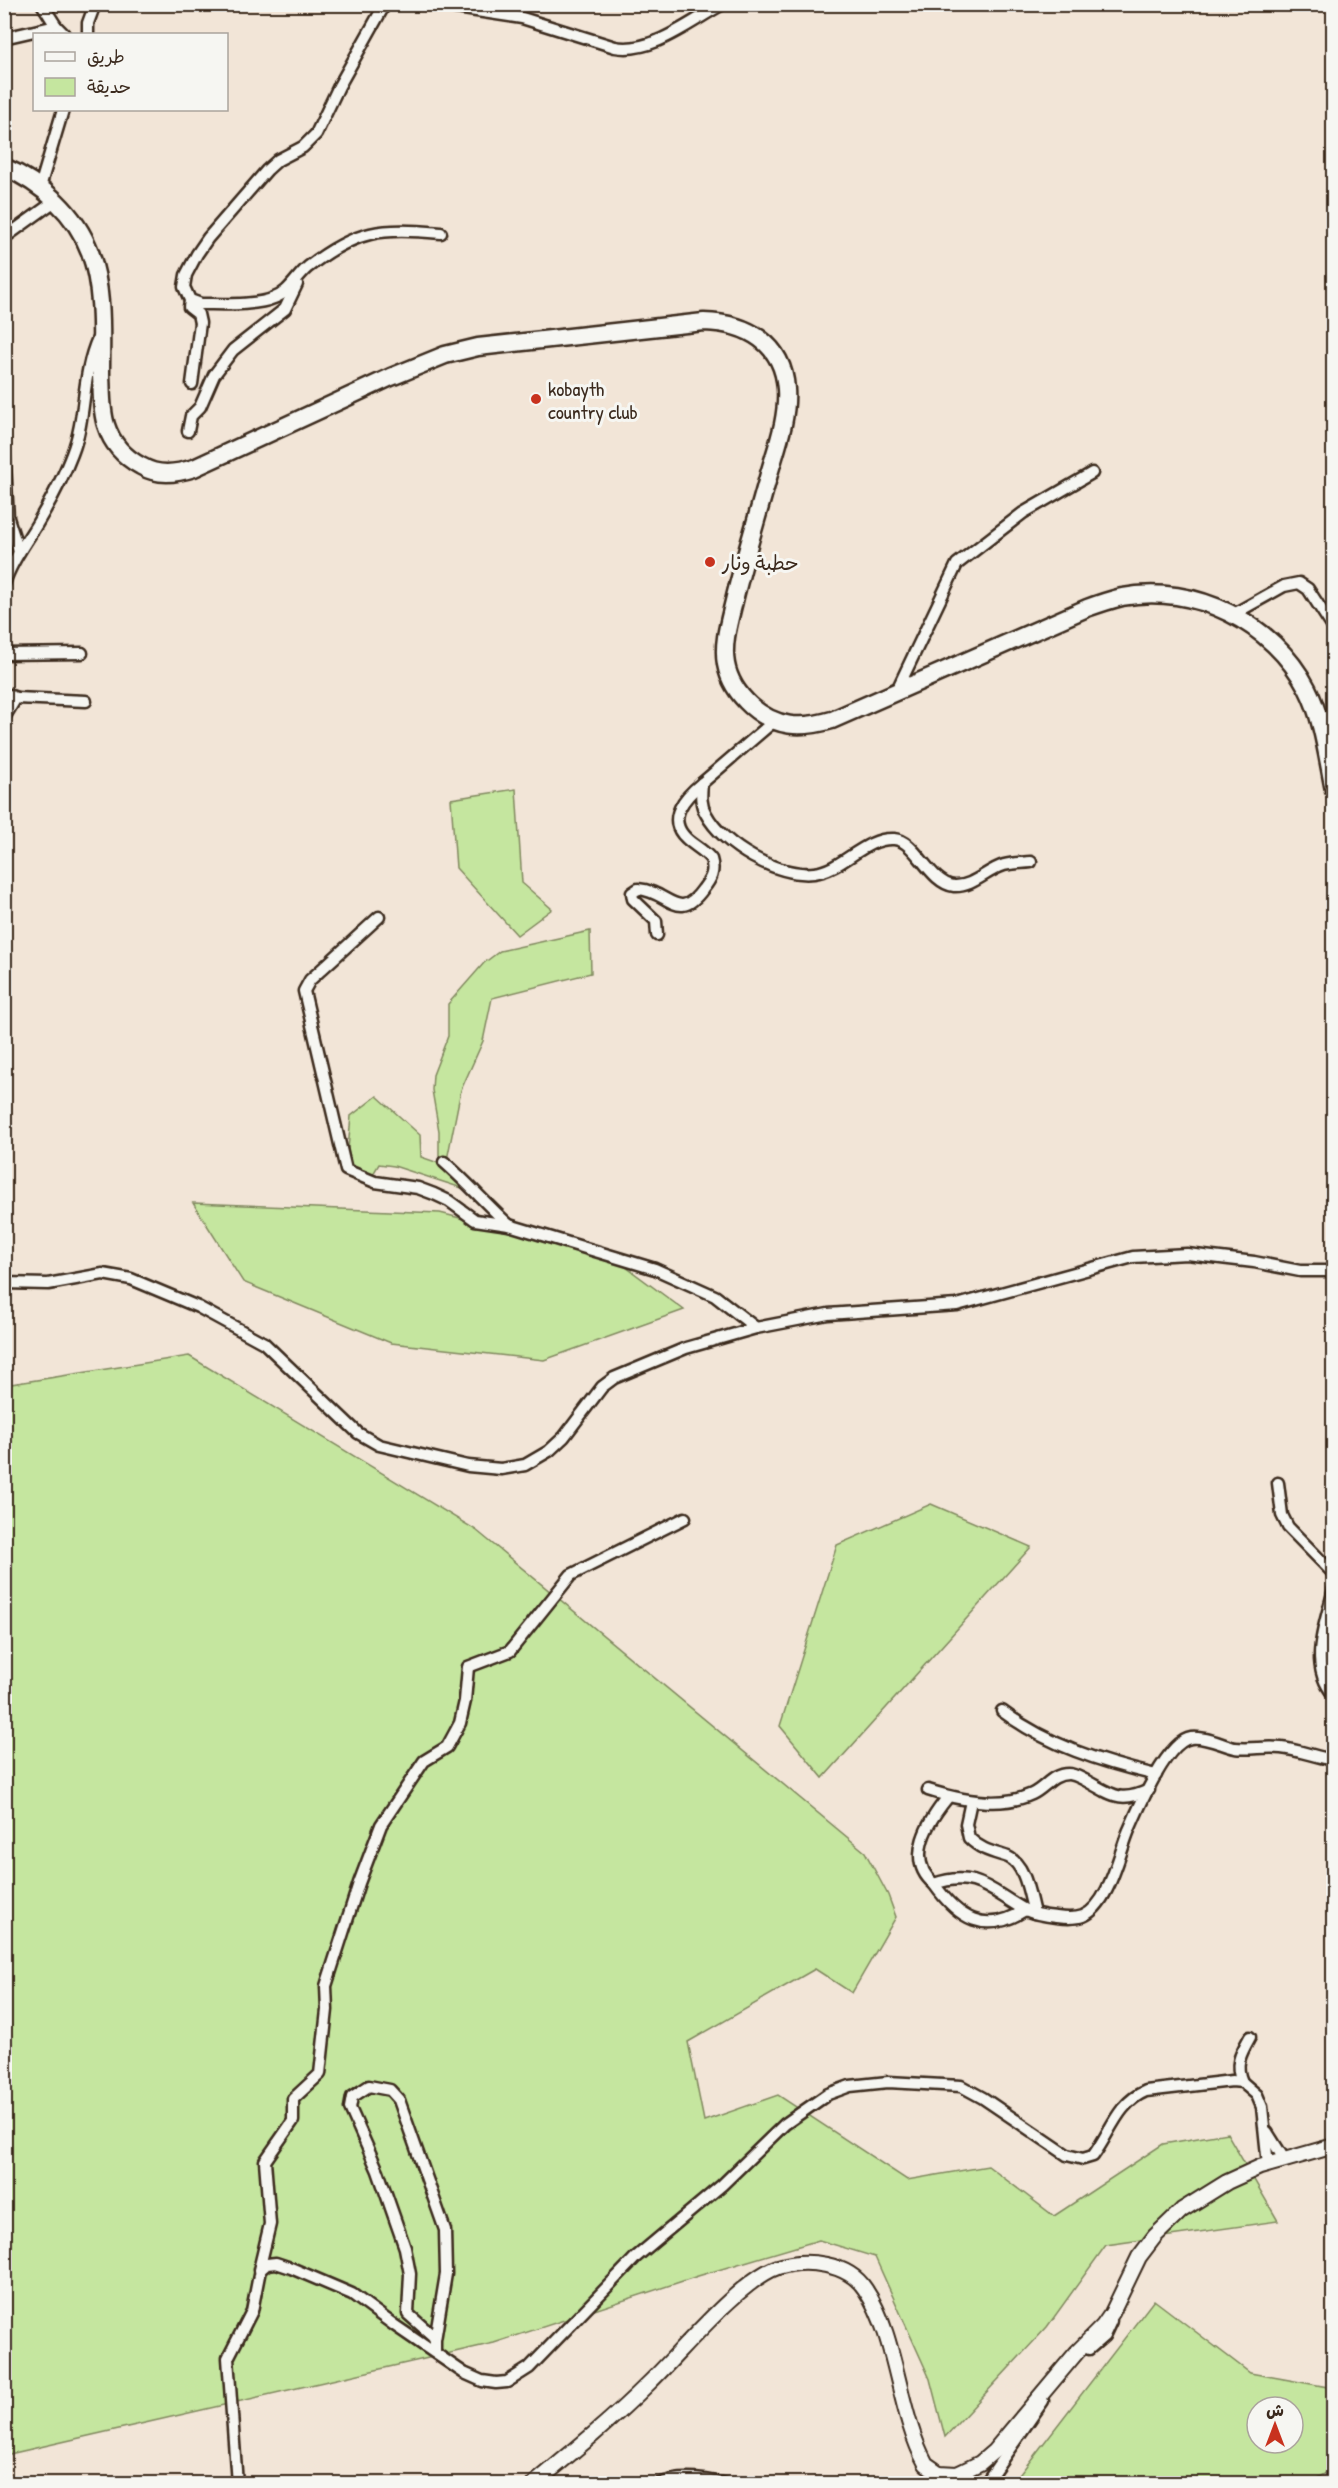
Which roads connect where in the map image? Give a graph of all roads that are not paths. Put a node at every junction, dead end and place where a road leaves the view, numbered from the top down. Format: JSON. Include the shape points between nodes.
{"nodes":[{"id":1,"x":42,"y":4,"type":"edge"},
{"id":2,"x":95,"y":4,"type":"edge"},
{"id":3,"x":385,"y":4,"type":"edge"},
{"id":4,"x":430,"y":4,"type":"edge"},
{"id":5,"x":723,"y":4,"type":"edge"},
{"id":6,"x":60,"y":30,"type":"edge"},
{"id":7,"x":38,"y":33,"type":"edge"},
{"id":8,"x":88,"y":33,"type":"edge"},
{"id":9,"x":33,"y":34,"type":"edge"},
{"id":10,"x":8,"y":37,"type":"dead end"},
{"id":11,"x":63,"y":111,"type":"edge"},
{"id":12,"x":4,"y":167,"type":"edge"},
{"id":13,"x":40,"y":188,"type":"junction"},
{"id":14,"x":55,"y":201,"type":"junction"},
{"id":15,"x":441,"y":233,"type":"dead end"},
{"id":16,"x":4,"y":238,"type":"edge"},
{"id":17,"x":304,"y":271,"type":"junction"},
{"id":18,"x":190,"y":300,"type":"junction"},
{"id":19,"x":100,"y":333,"type":"junction"},
{"id":20,"x":192,"y":384,"type":"dead end"},
{"id":21,"x":188,"y":431,"type":"dead end"},
{"id":22,"x":4,"y":446,"type":"edge"},
{"id":23,"x":1092,"y":473,"type":"dead end"},
{"id":24,"x":19,"y":552,"type":"junction"},
{"id":25,"x":4,"y":584,"type":"edge"},
{"id":26,"x":1232,"y":615,"type":"junction"},
{"id":27,"x":1334,"y":629,"type":"edge"},
{"id":28,"x":82,"y":653,"type":"dead end"},
{"id":29,"x":4,"y":654,"type":"edge"},
{"id":30,"x":897,"y":690,"type":"junction"},
{"id":31,"x":4,"y":693,"type":"edge"},
{"id":32,"x":16,"y":698,"type":"junction"},
{"id":33,"x":86,"y":700,"type":"dead end"},
{"id":34,"x":4,"y":718,"type":"edge"},
{"id":35,"x":773,"y":722,"type":"junction"},
{"id":36,"x":702,"y":783,"type":"junction"},
{"id":37,"x":1334,"y":790,"type":"edge"},
{"id":38,"x":1031,"y":862,"type":"dead end"},
{"id":39,"x":380,"y":917,"type":"dead end"},
{"id":40,"x":657,"y":936,"type":"dead end"},
{"id":41,"x":444,"y":1162,"type":"dead end"},
{"id":42,"x":509,"y":1225,"type":"junction"},
{"id":43,"x":1334,"y":1271,"type":"edge"},
{"id":44,"x":4,"y":1283,"type":"edge"},
{"id":45,"x":756,"y":1328,"type":"junction"},
{"id":46,"x":1278,"y":1484,"type":"dead end"},
{"id":47,"x":686,"y":1518,"type":"dead end"},
{"id":48,"x":1334,"y":1574,"type":"edge"},
{"id":49,"x":1334,"y":1588,"type":"edge"},
{"id":50,"x":1334,"y":1695,"type":"edge"},
{"id":51,"x":1002,"y":1711,"type":"dead end"},
{"id":52,"x":1334,"y":1760,"type":"edge"},
{"id":53,"x":1156,"y":1775,"type":"junction"},
{"id":54,"x":928,"y":1790,"type":"dead end"},
{"id":55,"x":1149,"y":1790,"type":"junction"},
{"id":56,"x":948,"y":1797,"type":"junction"},
{"id":57,"x":971,"y":1801,"type":"junction"},
{"id":58,"x":933,"y":1884,"type":"junction"},
{"id":59,"x":1029,"y":1911,"type":"junction"},
{"id":60,"x":1250,"y":2037,"type":"dead end"},
{"id":61,"x":1242,"y":2082,"type":"junction"},
{"id":62,"x":1266,"y":2129,"type":"junction"},
{"id":63,"x":1334,"y":2146,"type":"edge"},
{"id":64,"x":1284,"y":2159,"type":"junction"},
{"id":65,"x":1268,"y":2165,"type":"junction"},
{"id":66,"x":259,"y":2273,"type":"junction"},
{"id":67,"x":1112,"y":2313,"type":"junction"},
{"id":68,"x":435,"y":2346,"type":"junction"},
{"id":69,"x":237,"y":2484,"type":"edge"},
{"id":70,"x":534,"y":2484,"type":"edge"},
{"id":71,"x":659,"y":2484,"type":"edge"},
{"id":72,"x":725,"y":2484,"type":"edge"},
{"id":73,"x":984,"y":2484,"type":"edge"}],
"edges":[{"from":1,"to":6,"type":"street"},
{"from":2,"to":8,"type":"street"},
{"from":3,"to":18,"type":"street","via":[[316,134],[267,170],[202,246],[184,282]]},
{"from":4,"to":5,"type":"street","via":[[522,18],[630,49],[654,42]]},
{"from":6,"to":7,"type":"street"},
{"from":9,"to":10,"type":"street"},
{"from":11,"to":13,"type":"street"},
{"from":12,"to":13,"type":"main road"},
{"from":13,"to":14,"type":"main road"},
{"from":14,"to":16,"type":"street"},
{"from":14,"to":19,"type":"main road","via":[[76,225],[91,254]]},
{"from":15,"to":17,"type":"street","via":[[368,233],[341,244]]},
{"from":17,"to":18,"type":"street","via":[[285,292],[271,300],[208,304]]},
{"from":17,"to":21,"type":"street","via":[[285,309],[233,350],[214,375],[200,407],[191,416]]},
{"from":18,"to":20,"type":"street","via":[[189,307],[198,314],[200,323]]},
{"from":19,"to":24,"type":"street","via":[[87,368],[79,435],[44,512]]},
{"from":19,"to":35,"type":"main road","via":[[103,411],[111,437],[118,449],[137,464],[170,474],[194,468],[412,367],[463,350],[704,322],[735,325],[749,331],[760,338],[777,360],[786,401],[725,649],[730,679],[737,691]]},
{"from":22,"to":24,"type":"street","via":[[8,518]]},
{"from":23,"to":30,"type":"street","via":[[1023,513],[957,564]]},
{"from":24,"to":25,"type":"street"},
{"from":26,"to":27,"type":"street","via":[[1294,583],[1302,584]]},
{"from":26,"to":30,"type":"main road","via":[[1186,598],[1121,598]]},
{"from":26,"to":37,"type":"main road","via":[[1275,645],[1308,689],[1319,719]]},
{"from":28,"to":29,"type":"street"},
{"from":30,"to":35,"type":"main road","via":[[814,725],[796,727]]},
{"from":31,"to":32,"type":"street"},
{"from":32,"to":33,"type":"street"},
{"from":32,"to":34,"type":"street"},
{"from":35,"to":36,"type":"street"},
{"from":36,"to":38,"type":"street","via":[[702,803],[713,824],[742,851],[800,873],[829,869],[865,848],[894,839],[905,843],[941,880],[954,886],[974,881],[1004,865]]},
{"from":36,"to":40,"type":"street","via":[[683,800],[678,817],[685,837],[711,859],[712,877],[688,906],[650,890],[632,892],[633,899],[656,921]]},
{"from":39,"to":42,"type":"street","via":[[310,980],[304,991],[346,1170],[375,1182],[434,1194],[475,1220]]},
{"from":41,"to":42,"type":"street"},
{"from":42,"to":45,"type":"street","via":[[655,1269],[715,1296]]},
{"from":43,"to":45,"type":"street","via":[[1300,1272],[1245,1260],[1188,1254],[1132,1257],[957,1305],[828,1314]]},
{"from":44,"to":45,"type":"street","via":[[48,1284],[103,1274],[131,1279],[198,1307],[264,1343],[358,1432],[379,1445],[489,1468],[525,1465],[549,1451],[614,1378],[686,1348]]},
{"from":46,"to":48,"type":"street","via":[[1282,1515],[1288,1527]]},
{"from":47,"to":66,"type":"street","via":[[571,1575],[510,1651],[468,1667],[460,1723],[447,1747],[424,1761],[381,1825],[360,1883],[326,1986],[320,2074],[293,2099],[292,2121],[265,2161],[270,2224]]},
{"from":49,"to":50,"type":"street","via":[[1319,1662],[1325,1684]]},
{"from":51,"to":53,"type":"street","via":[[1050,1742],[1113,1765]]},
{"from":52,"to":53,"type":"street","via":[[1281,1748],[1238,1748],[1190,1738],[1174,1750]]},
{"from":53,"to":55,"type":"street"},
{"from":54,"to":56,"type":"street"},
{"from":55,"to":57,"type":"street","via":[[1124,1798],[1069,1774],[1054,1778],[1024,1797]]},
{"from":55,"to":59,"type":"street","via":[[1095,1907],[1072,1918]]},
{"from":56,"to":57,"type":"street"},
{"from":56,"to":58,"type":"street","via":[[928,1826],[920,1850],[923,1872]]},
{"from":57,"to":59,"type":"street","via":[[966,1824],[969,1838],[985,1850],[1018,1864]]},
{"from":58,"to":59,"type":"street","via":[[954,1879],[975,1881]]},
{"from":58,"to":59,"type":"street","via":[[957,1912],[979,1921],[994,1923]]},
{"from":60,"to":61,"type":"street","via":[[1237,2066]]},
{"from":61,"to":62,"type":"street","via":[[1257,2095]]},
{"from":61,"to":68,"type":"street","via":[[1135,2096],[1115,2119],[1093,2156],[1083,2159],[1067,2155],[962,2086],[888,2082],[850,2086],[818,2099],[784,2124],[722,2185],[636,2257],[521,2375],[507,2382],[488,2383],[464,2373]]},
{"from":62,"to":64,"type":"street"},
{"from":62,"to":65,"type":"street"},
{"from":63,"to":64,"type":"street"},
{"from":64,"to":65,"type":"street"},
{"from":65,"to":67,"type":"street","via":[[1227,2182],[1166,2224],[1139,2257]]},
{"from":66,"to":68,"type":"street","via":[[264,2265],[276,2263],[337,2285],[394,2325]]},
{"from":66,"to":69,"type":"street","via":[[252,2311],[228,2358]]},
{"from":67,"to":70,"type":"street","via":[[994,2451],[968,2470],[947,2475],[933,2470],[920,2452],[888,2345],[865,2288],[839,2269],[817,2263],[777,2267],[735,2297],[618,2412]]},
{"from":67,"to":73,"type":"street","via":[[1104,2336],[1055,2384]]},
{"from":68,"to":68,"type":"street","via":[[408,2314],[410,2274],[405,2248],[378,2171],[350,2108],[352,2097],[369,2086],[390,2090],[399,2100],[445,2230],[446,2274]]},
{"from":71,"to":72,"type":"street","via":[[675,2479]]}]}
